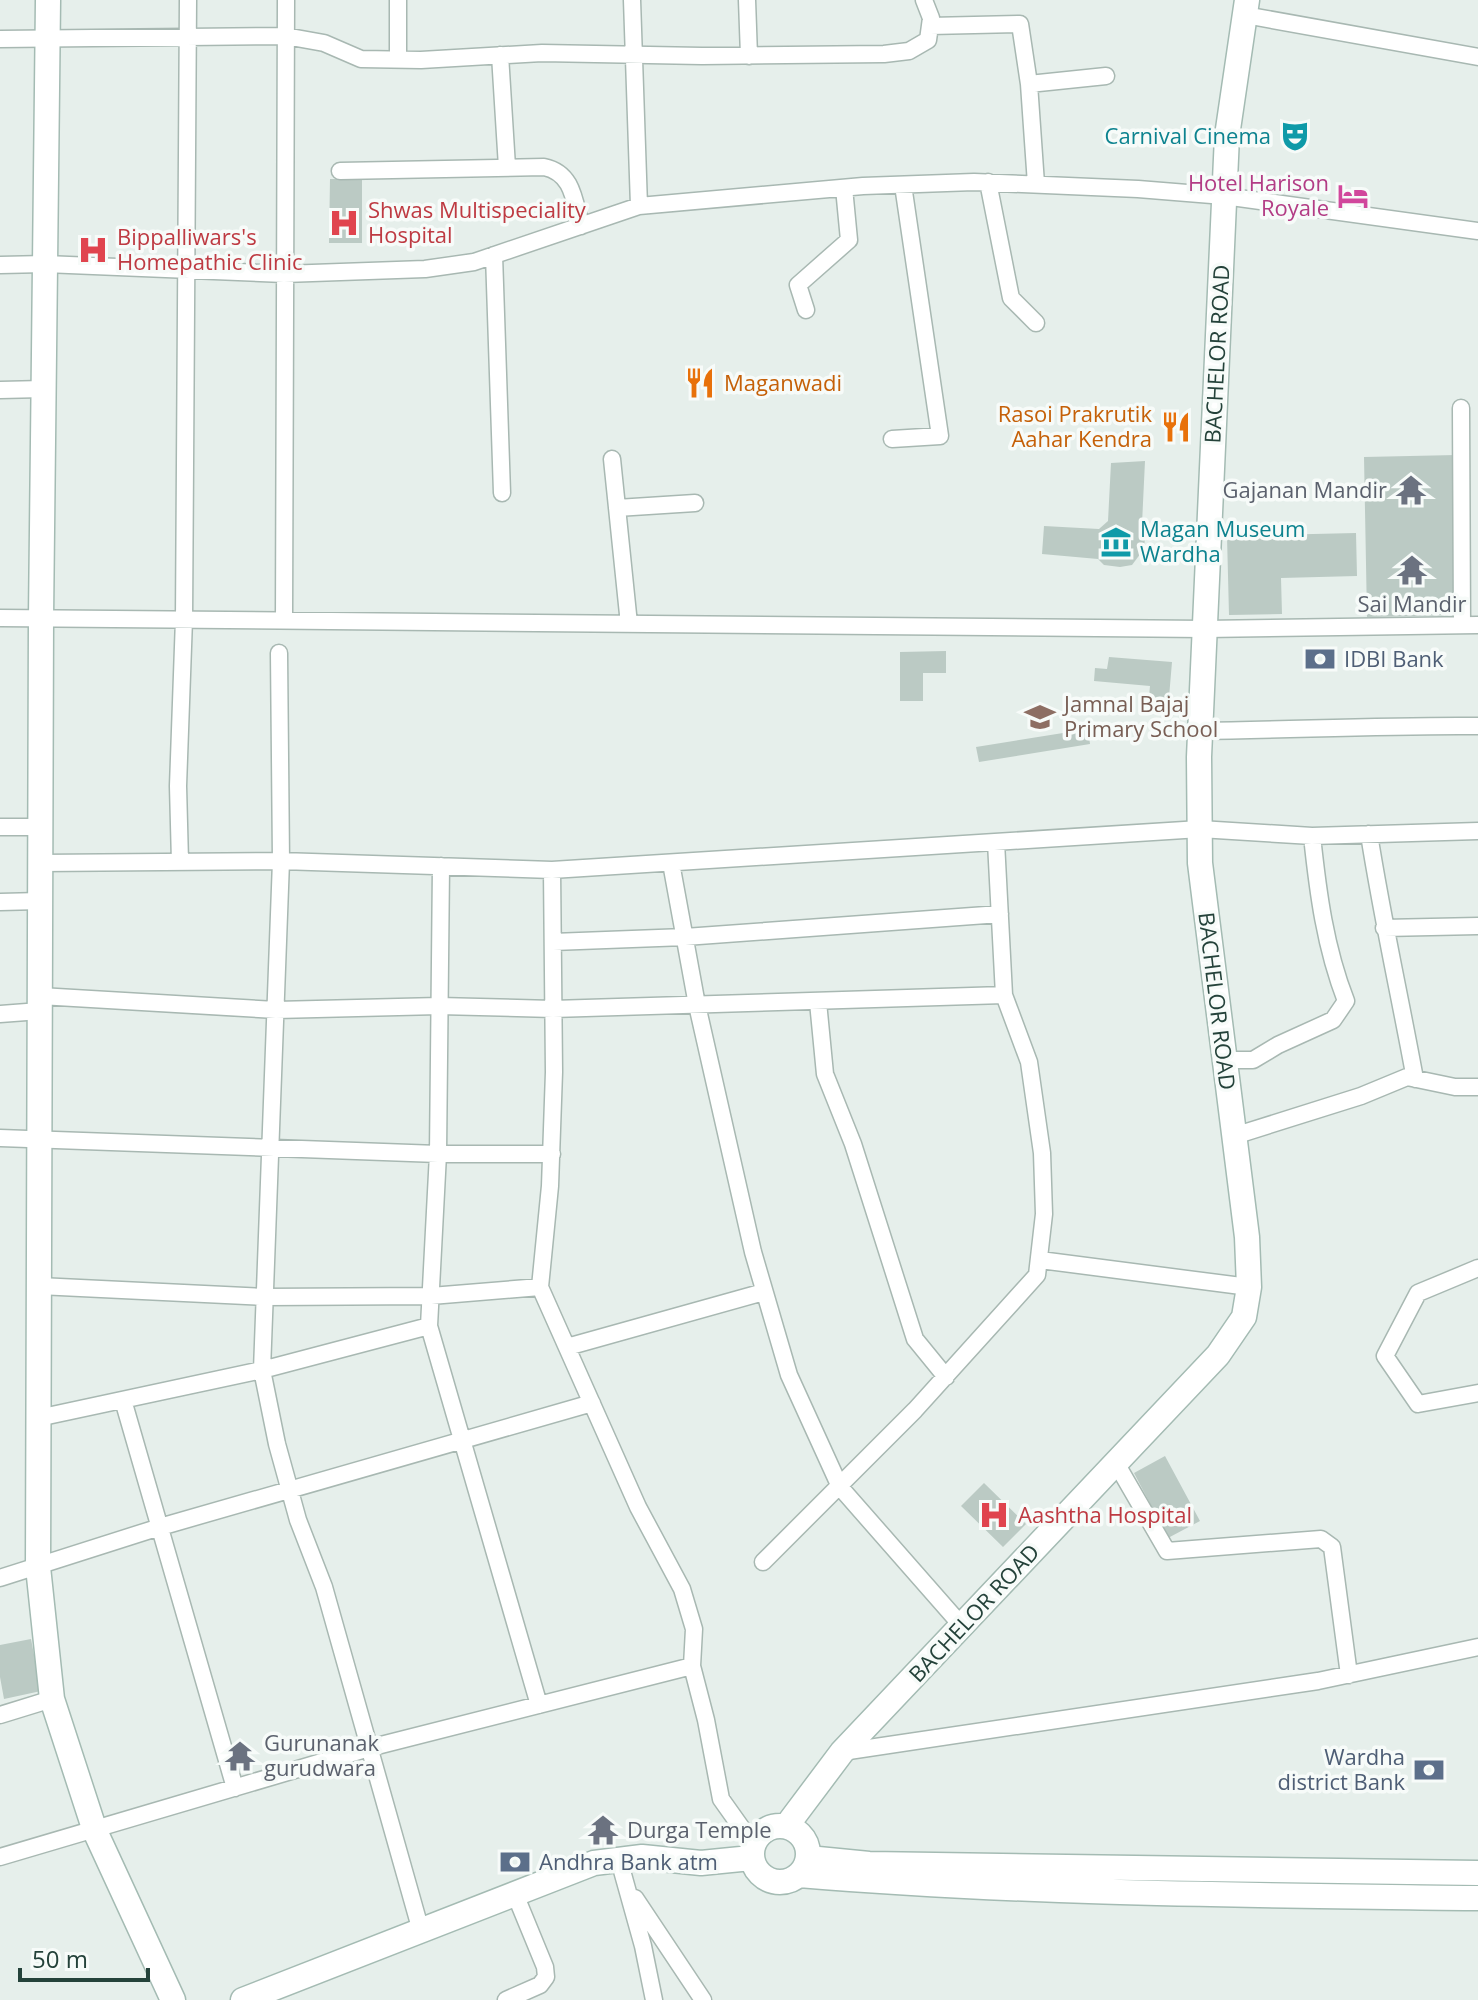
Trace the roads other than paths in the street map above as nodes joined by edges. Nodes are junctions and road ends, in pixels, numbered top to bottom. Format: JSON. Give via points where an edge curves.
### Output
{"nodes":[{"id":1,"x":48,"y":0,"type":"edge"},
{"id":2,"x":188,"y":0,"type":"edge"},
{"id":3,"x":286,"y":0,"type":"edge"},
{"id":4,"x":398,"y":0,"type":"edge"},
{"id":5,"x":632,"y":0,"type":"edge"},
{"id":6,"x":747,"y":0,"type":"edge"},
{"id":7,"x":924,"y":0,"type":"edge"},
{"id":8,"x":1246,"y":8,"type":"edge"},
{"id":9,"x":930,"y":26,"type":"junction"},
{"id":10,"x":285,"y":36,"type":"junction"},
{"id":11,"x":186,"y":38,"type":"junction"},
{"id":12,"x":0,"y":39,"type":"edge"},
{"id":13,"x":47,"y":40,"type":"junction"},
{"id":14,"x":500,"y":55,"type":"junction"},
{"id":15,"x":635,"y":55,"type":"junction"},
{"id":16,"x":749,"y":56,"type":"junction"},
{"id":17,"x":1478,"y":57,"type":"edge"},
{"id":18,"x":398,"y":59,"type":"junction"},
{"id":19,"x":1106,"y":76,"type":"dead end"},
{"id":20,"x":1029,"y":84,"type":"junction"},
{"id":21,"x":507,"y":167,"type":"junction"},
{"id":22,"x":340,"y":171,"type":"dead end"},
{"id":23,"x":988,"y":182,"type":"junction"},
{"id":24,"x":1036,"y":184,"type":"junction"},
{"id":25,"x":903,"y":185,"type":"junction"},
{"id":26,"x":844,"y":188,"type":"junction"},
{"id":27,"x":1224,"y":196,"type":"junction"},
{"id":28,"x":639,"y":206,"type":"junction"},
{"id":29,"x":581,"y":226,"type":"junction"},
{"id":30,"x":1478,"y":231,"type":"edge"},
{"id":31,"x":494,"y":255,"type":"junction"},
{"id":32,"x":45,"y":264,"type":"junction"},
{"id":33,"x":0,"y":265,"type":"edge"},
{"id":34,"x":186,"y":269,"type":"junction"},
{"id":35,"x":284,"y":274,"type":"junction"},
{"id":36,"x":806,"y":310,"type":"dead end"},
{"id":37,"x":1036,"y":323,"type":"dead end"},
{"id":38,"x":43,"y":389,"type":"junction"},
{"id":39,"x":0,"y":390,"type":"edge"},
{"id":40,"x":1461,"y":408,"type":"dead end"},
{"id":41,"x":892,"y":439,"type":"dead end"},
{"id":42,"x":612,"y":459,"type":"dead end"},
{"id":43,"x":502,"y":493,"type":"dead end"},
{"id":44,"x":695,"y":503,"type":"dead end"},
{"id":45,"x":617,"y":508,"type":"junction"},
{"id":46,"x":0,"y":618,"type":"edge"},
{"id":47,"x":41,"y":618,"type":"junction"},
{"id":48,"x":184,"y":619,"type":"junction"},
{"id":49,"x":284,"y":620,"type":"junction"},
{"id":50,"x":629,"y":624,"type":"junction"},
{"id":51,"x":1470,"y":625,"type":"edge"},
{"id":52,"x":1205,"y":629,"type":"junction"},
{"id":53,"x":279,"y":653,"type":"dead end"},
{"id":54,"x":1478,"y":726,"type":"edge"},
{"id":55,"x":1200,"y":731,"type":"junction"},
{"id":56,"x":0,"y":827,"type":"edge"},
{"id":57,"x":40,"y":827,"type":"junction"},
{"id":58,"x":1200,"y":829,"type":"junction"},
{"id":59,"x":1478,"y":831,"type":"edge"},
{"id":60,"x":1369,"y":834,"type":"junction"},
{"id":61,"x":1312,"y":836,"type":"junction"},
{"id":62,"x":996,"y":842,"type":"junction"},
{"id":63,"x":281,"y":861,"type":"junction"},
{"id":64,"x":180,"y":862,"type":"junction"},
{"id":65,"x":40,"y":863,"type":"junction"},
{"id":66,"x":671,"y":863,"type":"junction"},
{"id":67,"x":441,"y":866,"type":"junction"},
{"id":68,"x":552,"y":870,"type":"junction"},
{"id":69,"x":40,"y":901,"type":"junction"},
{"id":70,"x":0,"y":902,"type":"edge"},
{"id":71,"x":1000,"y":914,"type":"junction"},
{"id":72,"x":1478,"y":926,"type":"edge"},
{"id":73,"x":1384,"y":928,"type":"junction"},
{"id":74,"x":685,"y":937,"type":"junction"},
{"id":75,"x":553,"y":942,"type":"junction"},
{"id":76,"x":1004,"y":995,"type":"junction"},
{"id":77,"x":818,"y":1002,"type":"junction"},
{"id":78,"x":40,"y":1003,"type":"junction"},
{"id":79,"x":697,"y":1005,"type":"junction"},
{"id":80,"x":439,"y":1006,"type":"junction"},
{"id":81,"x":553,"y":1009,"type":"junction"},
{"id":82,"x":276,"y":1010,"type":"junction"},
{"id":83,"x":0,"y":1014,"type":"edge"},
{"id":84,"x":1225,"y":1060,"type":"junction"},
{"id":85,"x":1415,"y":1079,"type":"junction"},
{"id":86,"x":1478,"y":1087,"type":"edge"},
{"id":87,"x":1234,"y":1136,"type":"junction"},
{"id":88,"x":0,"y":1138,"type":"edge"},
{"id":89,"x":39,"y":1138,"type":"junction"},
{"id":90,"x":271,"y":1149,"type":"junction"},
{"id":91,"x":438,"y":1154,"type":"junction"},
{"id":92,"x":552,"y":1154,"type":"junction"},
{"id":93,"x":1040,"y":1260,"type":"junction"},
{"id":94,"x":1478,"y":1268,"type":"edge"},
{"id":95,"x":39,"y":1286,"type":"junction"},
{"id":96,"x":540,"y":1287,"type":"junction"},
{"id":97,"x":1249,"y":1287,"type":"junction"},
{"id":98,"x":764,"y":1292,"type":"junction"},
{"id":99,"x":431,"y":1296,"type":"junction"},
{"id":100,"x":266,"y":1297,"type":"junction"},
{"id":101,"x":429,"y":1326,"type":"junction"},
{"id":102,"x":567,"y":1347,"type":"junction"},
{"id":103,"x":262,"y":1370,"type":"junction"},
{"id":104,"x":946,"y":1377,"type":"junction"},
{"id":105,"x":1478,"y":1393,"type":"edge"},
{"id":106,"x":123,"y":1400,"type":"junction"},
{"id":107,"x":592,"y":1403,"type":"junction"},
{"id":108,"x":38,"y":1418,"type":"junction"},
{"id":109,"x":463,"y":1440,"type":"junction"},
{"id":110,"x":1116,"y":1463,"type":"junction"},
{"id":111,"x":840,"y":1487,"type":"junction"},
{"id":112,"x":290,"y":1489,"type":"junction"},
{"id":113,"x":160,"y":1527,"type":"junction"},
{"id":114,"x":763,"y":1562,"type":"dead end"},
{"id":115,"x":38,"y":1567,"type":"junction"},
{"id":116,"x":0,"y":1578,"type":"edge"},
{"id":117,"x":962,"y":1626,"type":"junction"},
{"id":118,"x":1478,"y":1647,"type":"edge"},
{"id":119,"x":692,"y":1666,"type":"junction"},
{"id":120,"x":1349,"y":1675,"type":"junction"},
{"id":121,"x":52,"y":1699,"type":"junction"},
{"id":122,"x":539,"y":1705,"type":"junction"},
{"id":123,"x":0,"y":1715,"type":"edge"},
{"id":124,"x":369,"y":1748,"type":"junction"},
{"id":125,"x":842,"y":1752,"type":"junction"},
{"id":126,"x":235,"y":1788,"type":"junction"},
{"id":127,"x":789,"y":1827,"type":"junction"},
{"id":128,"x":95,"y":1831,"type":"junction"},
{"id":129,"x":752,"y":1851,"type":"junction"},
{"id":130,"x":0,"y":1857,"type":"edge"},
{"id":131,"x":619,"y":1860,"type":"junction"},
{"id":132,"x":803,"y":1866,"type":"junction"},
{"id":133,"x":1467,"y":1873,"type":"edge"},
{"id":134,"x":1280,"y":1883,"type":"junction"},
{"id":135,"x":625,"y":1884,"type":"junction"},
{"id":136,"x":515,"y":1894,"type":"junction"},
{"id":137,"x":1453,"y":1897,"type":"junction"},
{"id":138,"x":1478,"y":1898,"type":"edge"},
{"id":139,"x":421,"y":1931,"type":"junction"},
{"id":140,"x":173,"y":2000,"type":"edge"},
{"id":141,"x":243,"y":2000,"type":"edge"},
{"id":142,"x":506,"y":2000,"type":"edge"},
{"id":143,"x":654,"y":2000,"type":"edge"},
{"id":144,"x":703,"y":2000,"type":"edge"}],
"edges":[{"from":1,"to":13,"type":"main road"},
{"from":2,"to":11,"type":"street"},
{"from":3,"to":10,"type":"street"},
{"from":4,"to":18,"type":"street"},
{"from":5,"to":15,"type":"street"},
{"from":6,"to":16,"type":"street"},
{"from":7,"to":9,"type":"street"},
{"from":8,"to":17,"type":"street"},
{"from":8,"to":27,"type":"main road","name":"BACHELOR ROAD"},
{"from":9,"to":16,"type":"street","via":[[928,40],[909,51]]},
{"from":9,"to":20,"type":"street","via":[[1020,24]]},
{"from":10,"to":11,"type":"street"},
{"from":10,"to":18,"type":"street","via":[[324,43],[361,59]]},
{"from":10,"to":35,"type":"street"},
{"from":11,"to":13,"type":"street"},
{"from":11,"to":34,"type":"street"},
{"from":12,"to":13,"type":"street"},
{"from":13,"to":32,"type":"main road"},
{"from":14,"to":15,"type":"street"},
{"from":14,"to":18,"type":"street"},
{"from":14,"to":21,"type":"street"},
{"from":15,"to":16,"type":"street"},
{"from":15,"to":28,"type":"street"},
{"from":19,"to":20,"type":"street"},
{"from":20,"to":24,"type":"street"},
{"from":21,"to":22,"type":"street"},
{"from":21,"to":29,"type":"street","via":[[557,169],[570,184]]},
{"from":23,"to":24,"type":"street"},
{"from":23,"to":25,"type":"street"},
{"from":23,"to":37,"type":"street","via":[[1011,298]]},
{"from":24,"to":27,"type":"street"},
{"from":25,"to":26,"type":"street"},
{"from":25,"to":41,"type":"street","via":[[940,436]]},
{"from":26,"to":28,"type":"street"},
{"from":26,"to":36,"type":"street","via":[[849,240],[798,285]]},
{"from":27,"to":30,"type":"street"},
{"from":27,"to":52,"type":"main road","name":"BACHELOR ROAD"},
{"from":28,"to":29,"type":"street"},
{"from":29,"to":31,"type":"street"},
{"from":31,"to":35,"type":"street","via":[[425,269]]},
{"from":31,"to":43,"type":"street"},
{"from":32,"to":33,"type":"street"},
{"from":32,"to":34,"type":"street"},
{"from":32,"to":38,"type":"main road"},
{"from":34,"to":35,"type":"street"},
{"from":34,"to":48,"type":"street"},
{"from":35,"to":49,"type":"street"},
{"from":38,"to":39,"type":"street"},
{"from":38,"to":47,"type":"main road"},
{"from":40,"to":51,"type":"street"},
{"from":42,"to":45,"type":"street"},
{"from":44,"to":45,"type":"street"},
{"from":45,"to":50,"type":"street"},
{"from":46,"to":47,"type":"street"},
{"from":47,"to":48,"type":"street"},
{"from":47,"to":57,"type":"main road"},
{"from":48,"to":49,"type":"street"},
{"from":48,"to":64,"type":"street"},
{"from":49,"to":50,"type":"street"},
{"from":50,"to":52,"type":"street"},
{"from":51,"to":52,"type":"street"},
{"from":52,"to":55,"type":"main road","name":"BACHELOR ROAD"},
{"from":53,"to":63,"type":"street"},
{"from":54,"to":55,"type":"street"},
{"from":55,"to":58,"type":"main road","name":"BACHELOR ROAD"},
{"from":56,"to":57,"type":"street"},
{"from":57,"to":65,"type":"main road"},
{"from":58,"to":61,"type":"street"},
{"from":58,"to":62,"type":"street"},
{"from":58,"to":84,"type":"main road","name":"BACHELOR ROAD"},
{"from":59,"to":60,"type":"street"},
{"from":60,"to":61,"type":"street"},
{"from":60,"to":73,"type":"street"},
{"from":61,"to":84,"type":"street","via":[[1325,932],[1346,1001],[1333,1020],[1253,1060]]},
{"from":62,"to":66,"type":"street"},
{"from":62,"to":71,"type":"street"},
{"from":63,"to":64,"type":"street"},
{"from":63,"to":67,"type":"street"},
{"from":63,"to":82,"type":"street"},
{"from":64,"to":65,"type":"street"},
{"from":65,"to":69,"type":"main road"},
{"from":66,"to":68,"type":"street"},
{"from":66,"to":74,"type":"street"},
{"from":67,"to":68,"type":"street"},
{"from":67,"to":80,"type":"street"},
{"from":68,"to":75,"type":"street"},
{"from":69,"to":70,"type":"street"},
{"from":69,"to":78,"type":"main road"},
{"from":71,"to":74,"type":"street"},
{"from":71,"to":76,"type":"street"},
{"from":72,"to":73,"type":"street"},
{"from":73,"to":85,"type":"street"},
{"from":74,"to":75,"type":"street"},
{"from":74,"to":79,"type":"street"},
{"from":75,"to":81,"type":"street"},
{"from":76,"to":77,"type":"street"},
{"from":76,"to":93,"type":"street","via":[[1029,1062],[1042,1153]]},
{"from":77,"to":79,"type":"street"},
{"from":77,"to":104,"type":"street","via":[[825,1074],[853,1144],[896,1286],[915,1339]]},
{"from":78,"to":82,"type":"street"},
{"from":78,"to":83,"type":"street"},
{"from":78,"to":89,"type":"main road"},
{"from":79,"to":81,"type":"street"},
{"from":79,"to":98,"type":"street"},
{"from":80,"to":81,"type":"street"},
{"from":80,"to":82,"type":"street"},
{"from":80,"to":91,"type":"street"},
{"from":81,"to":92,"type":"street"},
{"from":82,"to":90,"type":"street"},
{"from":84,"to":87,"type":"main road","name":"BACHELOR ROAD"},
{"from":85,"to":86,"type":"street"},
{"from":85,"to":87,"type":"street","via":[[1407,1077]]},
{"from":87,"to":97,"type":"main road","name":"BACHELOR ROAD"},
{"from":88,"to":89,"type":"street"},
{"from":89,"to":90,"type":"street"},
{"from":89,"to":95,"type":"main road"},
{"from":90,"to":91,"type":"street"},
{"from":90,"to":100,"type":"street"},
{"from":91,"to":92,"type":"street"},
{"from":91,"to":99,"type":"street"},
{"from":92,"to":96,"type":"street"},
{"from":93,"to":97,"type":"street"},
{"from":93,"to":104,"type":"street","via":[[1037,1275]]},
{"from":94,"to":105,"type":"street","via":[[1418,1293],[1385,1356],[1418,1404]]},
{"from":95,"to":100,"type":"street"},
{"from":95,"to":108,"type":"main road"},
{"from":96,"to":99,"type":"street"},
{"from":96,"to":102,"type":"street"},
{"from":97,"to":110,"type":"main road","name":"BACHELOR ROAD","via":[[1244,1317],[1218,1355]]},
{"from":98,"to":102,"type":"street"},
{"from":98,"to":111,"type":"street","via":[[789,1375]]},
{"from":99,"to":100,"type":"street"},
{"from":99,"to":101,"type":"street"},
{"from":100,"to":103,"type":"street"},
{"from":101,"to":103,"type":"street"},
{"from":101,"to":109,"type":"street"},
{"from":102,"to":107,"type":"street"},
{"from":103,"to":106,"type":"street"},
{"from":103,"to":112,"type":"street"},
{"from":104,"to":111,"type":"street"},
{"from":106,"to":108,"type":"street"},
{"from":106,"to":113,"type":"street"},
{"from":107,"to":109,"type":"street"},
{"from":107,"to":119,"type":"street","via":[[682,1589],[694,1629]]},
{"from":108,"to":115,"type":"main road"},
{"from":109,"to":112,"type":"street"},
{"from":109,"to":122,"type":"street"},
{"from":110,"to":117,"type":"main road","name":"BACHELOR ROAD"},
{"from":110,"to":120,"type":"street","via":[[1167,1551],[1327,1541]]},
{"from":111,"to":114,"type":"street"},
{"from":111,"to":117,"type":"street"},
{"from":112,"to":113,"type":"street"},
{"from":112,"to":124,"type":"street"},
{"from":113,"to":115,"type":"street"},
{"from":113,"to":126,"type":"street"},
{"from":115,"to":116,"type":"street"},
{"from":115,"to":121,"type":"main road"},
{"from":117,"to":125,"type":"main road","name":"BACHELOR ROAD"},
{"from":118,"to":120,"type":"street"},
{"from":119,"to":122,"type":"street"},
{"from":119,"to":129,"type":"street","via":[[721,1799]]},
{"from":120,"to":125,"type":"street"},
{"from":121,"to":123,"type":"street"},
{"from":121,"to":128,"type":"main road"},
{"from":122,"to":124,"type":"street"},
{"from":124,"to":126,"type":"street"},
{"from":124,"to":139,"type":"street"},
{"from":125,"to":127,"type":"main road","name":"BACHELOR ROAD"},
{"from":126,"to":128,"type":"street"},
{"from":127,"to":129,"type":"main road","via":[[772,1827],[757,1836]]},
{"from":127,"to":132,"type":"main road","via":[[804,1839]]},
{"from":128,"to":130,"type":"street"},
{"from":128,"to":140,"type":"main road"},
{"from":129,"to":131,"type":"main road","via":[[701,1863]]},
{"from":129,"to":132,"type":"main road","via":[[754,1867],[766,1879],[784,1882]]},
{"from":131,"to":135,"type":"street"},
{"from":131,"to":136,"type":"main road","via":[[594,1863]]},
{"from":132,"to":134,"type":"main road","via":[[869,1864]]},
{"from":133,"to":134,"type":"main road"},
{"from":133,"to":137,"type":"main road"},
{"from":134,"to":137,"type":"main road"},
{"from":135,"to":143,"type":"street"},
{"from":135,"to":144,"type":"street"},
{"from":136,"to":139,"type":"main road"},
{"from":136,"to":142,"type":"street","via":[[546,1977]]},
{"from":137,"to":138,"type":"main road"},
{"from":139,"to":141,"type":"main road"}]}
